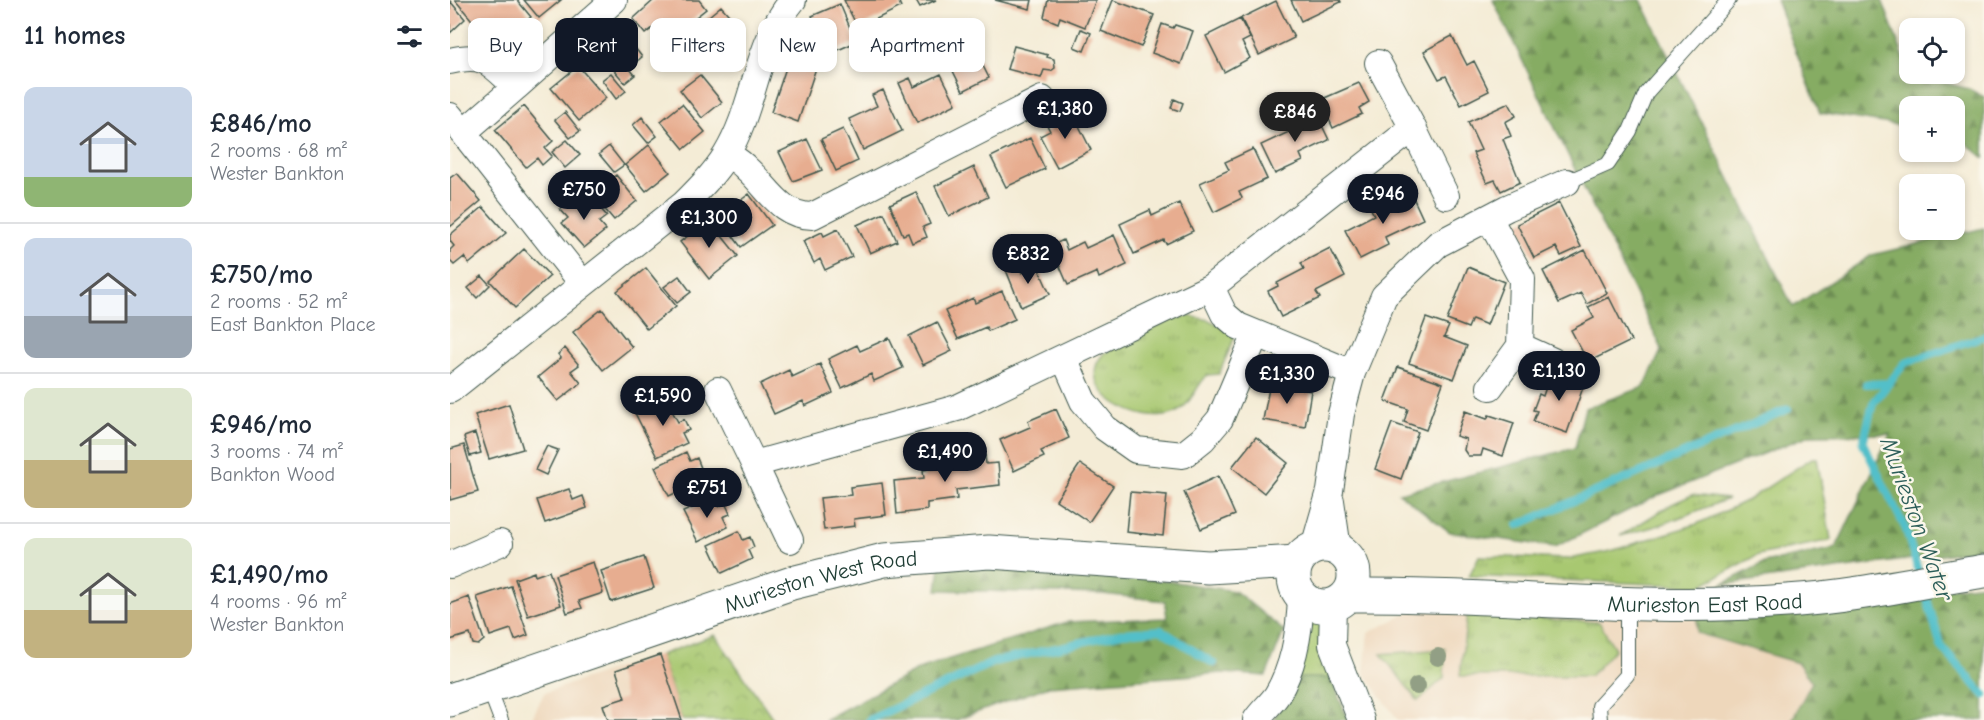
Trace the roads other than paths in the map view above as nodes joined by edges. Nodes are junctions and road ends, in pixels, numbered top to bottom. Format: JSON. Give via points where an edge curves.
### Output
{"nodes":[{"id":1,"x":614,"y":0,"type":"edge"},
{"id":2,"x":1729,"y":0,"type":"edge"},
{"id":3,"x":787,"y":2,"type":"edge"},
{"id":4,"x":450,"y":61,"type":"edge"},
{"id":5,"x":1378,"y":63,"type":"dead end"},
{"id":6,"x":516,"y":87,"type":"junction"},
{"id":7,"x":1042,"y":99,"type":"dead end"},
{"id":8,"x":457,"y":124,"type":"edge"},
{"id":9,"x":1413,"y":128,"type":"junction"},
{"id":10,"x":727,"y":154,"type":"junction"},
{"id":11,"x":1567,"y":182,"type":"joint"},
{"id":12,"x":1446,"y":196,"type":"dead end"},
{"id":13,"x":1489,"y":218,"type":"junction"},
{"id":14,"x":583,"y":284,"type":"junction"},
{"id":15,"x":1211,"y":287,"type":"junction"},
{"id":16,"x":1256,"y":334,"type":"junction"},
{"id":17,"x":1520,"y":346,"type":"junction"},
{"id":18,"x":1064,"y":358,"type":"junction"},
{"id":19,"x":1553,"y":361,"type":"dead end"},
{"id":20,"x":1352,"y":373,"type":"junction"},
{"id":21,"x":1490,"y":387,"type":"dead end"},
{"id":22,"x":450,"y":390,"type":"edge"},
{"id":23,"x":718,"y":390,"type":"dead end"},
{"id":24,"x":754,"y":464,"type":"junction"},
{"id":25,"x":790,"y":540,"type":"dead end"},
{"id":26,"x":500,"y":543,"type":"dead end"},
{"id":27,"x":450,"y":565,"type":"edge"},
{"id":28,"x":1984,"y":571,"type":"edge"},
{"id":29,"x":1322,"y":577,"type":"junction"},
{"id":30,"x":1627,"y":605,"type":"junction"},
{"id":31,"x":488,"y":686,"type":"junction"},
{"id":32,"x":450,"y":700,"type":"edge"},
{"id":33,"x":1600,"y":713,"type":"edge"},
{"id":34,"x":501,"y":720,"type":"edge"},
{"id":35,"x":1256,"y":720,"type":"edge"},
{"id":36,"x":1361,"y":720,"type":"edge"}],
"edges":[{"from":1,"to":6,"type":"street"},
{"from":2,"to":11,"type":"lane","via":[[1646,93],[1630,131],[1608,164]]},
{"from":3,"to":10,"type":"street","via":[[765,46]]},
{"from":4,"to":6,"type":"street","via":[[472,55],[492,64]]},
{"from":5,"to":9,"type":"street"},
{"from":6,"to":8,"type":"street"},
{"from":7,"to":10,"type":"street","via":[[995,111],[812,216],[787,211],[746,166]]},
{"from":8,"to":14,"type":"street"},
{"from":9,"to":12,"type":"street"},
{"from":9,"to":15,"type":"street"},
{"from":10,"to":14,"type":"street","via":[[684,204]]},
{"from":11,"to":13,"type":"street"},
{"from":13,"to":17,"type":"street","via":[[1522,279]]},
{"from":13,"to":20,"type":"street","via":[[1438,244],[1384,296]]},
{"from":14,"to":22,"type":"street"},
{"from":15,"to":16,"type":"street","via":[[1224,314]]},
{"from":15,"to":18,"type":"street"},
{"from":16,"to":18,"type":"street","via":[[1220,419],[1203,440],[1183,455],[1136,450],[1105,428],[1083,401]]},
{"from":16,"to":20,"type":"street"},
{"from":17,"to":19,"type":"street"},
{"from":17,"to":21,"type":"street"},
{"from":18,"to":24,"type":"street","via":[[957,408]]},
{"from":20,"to":29,"type":"street","via":[[1334,454]]},
{"from":23,"to":24,"type":"street"},
{"from":24,"to":25,"type":"street"},
{"from":26,"to":27,"type":"street"},
{"from":28,"to":30,"type":"street","name":"Murieston East Road","via":[[1787,602]]},
{"from":29,"to":30,"type":"street","name":"Murieston East Road","via":[[1425,594]]},
{"from":29,"to":31,"type":"street","name":"Murieston West Road","via":[[989,552],[884,560],[792,583]]},
{"from":29,"to":35,"type":"street","via":[[1300,618],[1291,668]]},
{"from":29,"to":36,"type":"street","via":[[1332,645]]},
{"from":30,"to":33,"type":"lane","via":[[1627,675]]},
{"from":31,"to":32,"type":"street","name":"Murieston West Road"},
{"from":31,"to":34,"type":"lane"}]}
